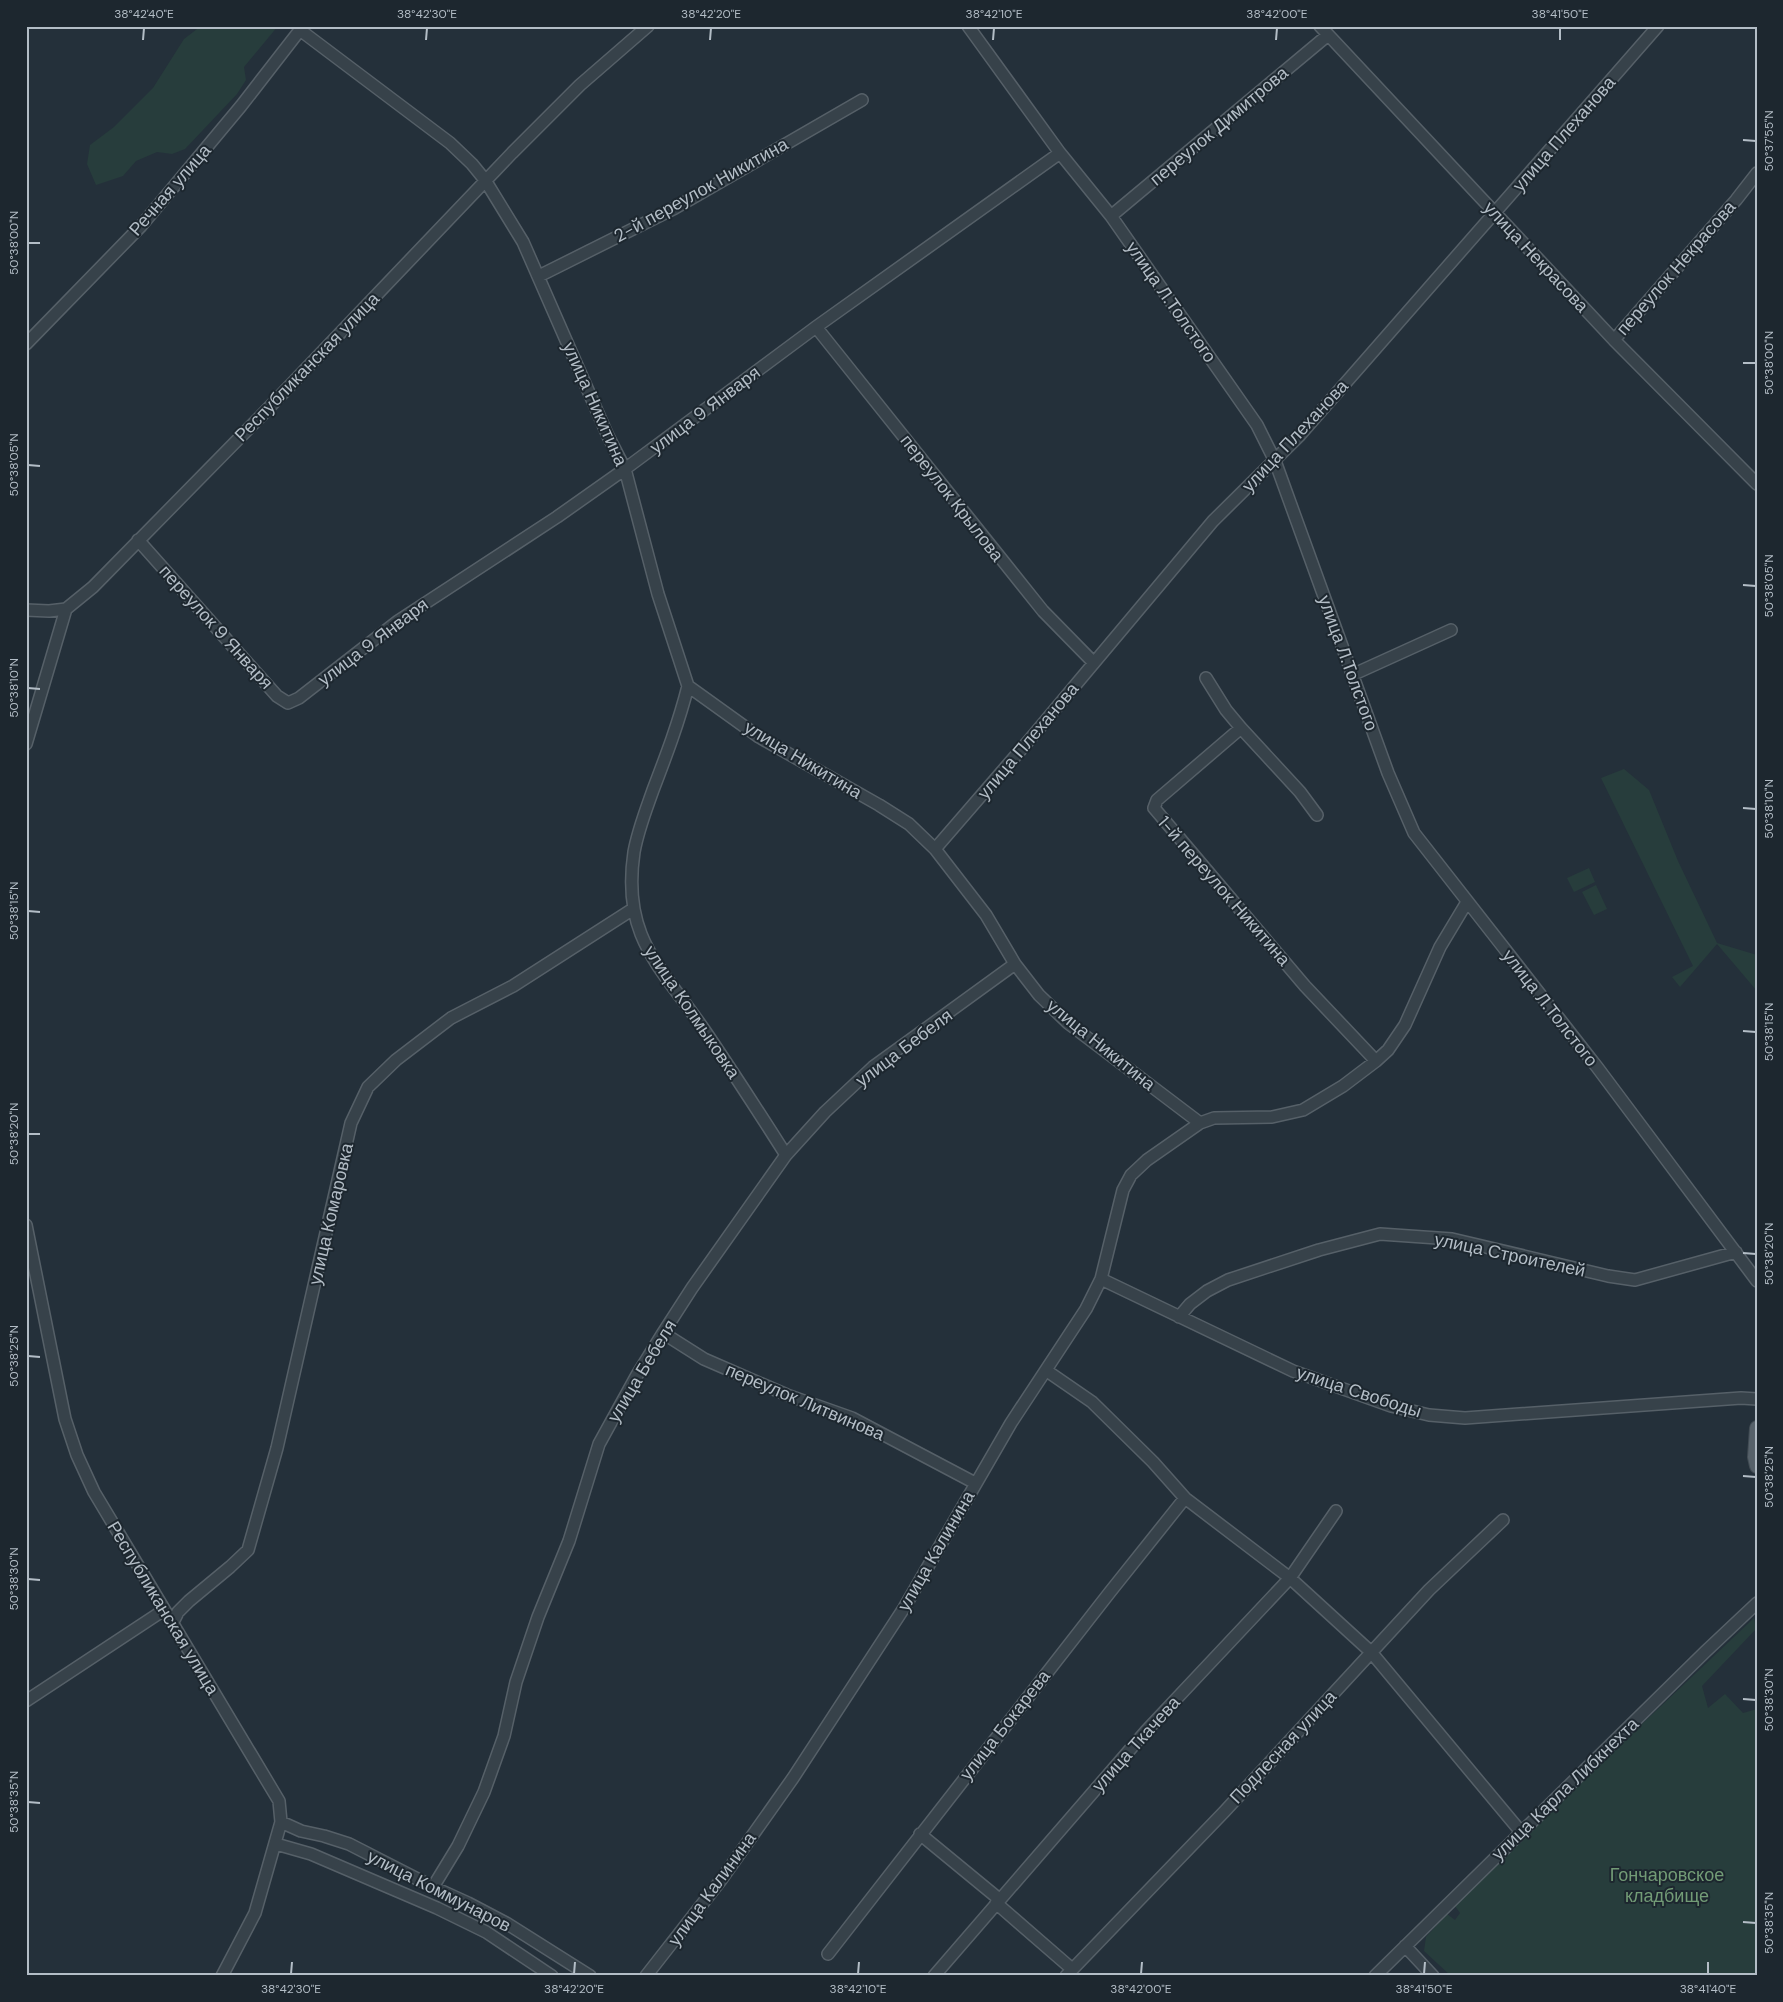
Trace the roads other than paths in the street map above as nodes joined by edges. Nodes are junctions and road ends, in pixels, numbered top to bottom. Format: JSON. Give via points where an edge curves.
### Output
{"nodes":[{"id":1,"x":648,"y":26,"type":"edge"},
{"id":2,"x":968,"y":26,"type":"edge"},
{"id":3,"x":1320,"y":26,"type":"edge"},
{"id":4,"x":1658,"y":26,"type":"edge"},
{"id":5,"x":300,"y":28,"type":"edge"},
{"id":6,"x":1328,"y":36,"type":"junction"},
{"id":7,"x":862,"y":100,"type":"dead end"},
{"id":8,"x":1060,"y":153,"type":"junction"},
{"id":9,"x":1757,"y":173,"type":"edge"},
{"id":10,"x":485,"y":180,"type":"junction"},
{"id":11,"x":1494,"y":213,"type":"junction"},
{"id":12,"x":1111,"y":216,"type":"junction"},
{"id":13,"x":539,"y":276,"type":"junction"},
{"id":14,"x":816,"y":327,"type":"junction"},
{"id":15,"x":1614,"y":340,"type":"junction"},
{"id":16,"x":26,"y":344,"type":"edge"},
{"id":17,"x":1275,"y":461,"type":"junction"},
{"id":18,"x":625,"y":469,"type":"junction"},
{"id":19,"x":1757,"y":484,"type":"edge"},
{"id":20,"x":138,"y":540,"type":"junction"},
{"id":21,"x":66,"y":609,"type":"junction"},
{"id":22,"x":26,"y":610,"type":"edge"},
{"id":23,"x":1451,"y":630,"type":"dead end"},
{"id":24,"x":1094,"y":663,"type":"junction"},
{"id":25,"x":1352,"y":675,"type":"junction"},
{"id":26,"x":1206,"y":678,"type":"dead end"},
{"id":27,"x":688,"y":686,"type":"junction"},
{"id":28,"x":299,"y":698,"type":"joint"},
{"id":29,"x":1241,"y":728,"type":"junction"},
{"id":30,"x":26,"y":744,"type":"edge"},
{"id":31,"x":1317,"y":815,"type":"dead end"},
{"id":32,"x":935,"y":849,"type":"junction"},
{"id":33,"x":1467,"y":902,"type":"junction"},
{"id":34,"x":633,"y":909,"type":"junction"},
{"id":35,"x":1015,"y":964,"type":"junction"},
{"id":36,"x":1376,"y":1061,"type":"junction"},
{"id":37,"x":1200,"y":1123,"type":"junction"},
{"id":38,"x":786,"y":1155,"type":"junction"},
{"id":39,"x":26,"y":1225,"type":"edge"},
{"id":40,"x":1736,"y":1252,"type":"junction"},
{"id":41,"x":1101,"y":1279,"type":"junction"},
{"id":42,"x":1757,"y":1281,"type":"edge"},
{"id":43,"x":1179,"y":1317,"type":"junction"},
{"id":44,"x":663,"y":1333,"type":"junction"},
{"id":45,"x":1047,"y":1371,"type":"junction"},
{"id":46,"x":1757,"y":1399,"type":"edge"},
{"id":47,"x":1757,"y":1428,"type":"edge"},
{"id":48,"x":1757,"y":1466,"type":"edge"},
{"id":49,"x":975,"y":1483,"type":"junction"},
{"id":50,"x":1185,"y":1498,"type":"junction"},
{"id":51,"x":1336,"y":1511,"type":"dead end"},
{"id":52,"x":1503,"y":1520,"type":"dead end"},
{"id":53,"x":1290,"y":1578,"type":"junction"},
{"id":54,"x":1757,"y":1603,"type":"edge"},
{"id":55,"x":164,"y":1610,"type":"junction"},
{"id":56,"x":172,"y":1624,"type":"junction"},
{"id":57,"x":1371,"y":1652,"type":"junction"},
{"id":58,"x":26,"y":1701,"type":"edge"},
{"id":59,"x":282,"y":1822,"type":"junction"},
{"id":60,"x":1521,"y":1832,"type":"junction"},
{"id":61,"x":920,"y":1834,"type":"junction"},
{"id":62,"x":276,"y":1844,"type":"junction"},
{"id":63,"x":432,"y":1887,"type":"junction"},
{"id":64,"x":998,"y":1901,"type":"junction"},
{"id":65,"x":1405,"y":1946,"type":"junction"},
{"id":66,"x":828,"y":1954,"type":"dead end"},
{"id":67,"x":1069,"y":1972,"type":"edge"},
{"id":68,"x":222,"y":1976,"type":"edge"},
{"id":69,"x":552,"y":1976,"type":"edge"},
{"id":70,"x":590,"y":1976,"type":"edge"},
{"id":71,"x":646,"y":1976,"type":"edge"},
{"id":72,"x":934,"y":1976,"type":"edge"},
{"id":73,"x":1375,"y":1976,"type":"edge"},
{"id":74,"x":1433,"y":1976,"type":"edge"}],
"edges":[{"from":1,"to":10,"type":"street","name":"Республиканская улица","via":[[580,85]]},
{"from":2,"to":8,"type":"street","name":"улица Л.Толстого"},
{"from":3,"to":6,"type":"street","name":"улица Некрасова"},
{"from":4,"to":11,"type":"street","name":"улица Плеханова"},
{"from":5,"to":10,"type":"street","name":"улица Никитина","via":[[450,143]]},
{"from":5,"to":16,"type":"street","name":"Речная улица","via":[[241,106],[141,226]]},
{"from":6,"to":11,"type":"street","name":"улица Некрасова"},
{"from":6,"to":12,"type":"street","name":"переулок Димитрова"},
{"from":7,"to":13,"type":"street","name":"2-й переулок Никитина","via":[[675,208]]},
{"from":8,"to":12,"type":"street","name":"улица Л.Толстого"},
{"from":8,"to":14,"type":"street","name":"улица 9 Января"},
{"from":9,"to":15,"type":"street","name":"переулок Некрасова"},
{"from":10,"to":13,"type":"street","name":"улица Никитина","via":[[523,242]]},
{"from":10,"to":20,"type":"street","name":"Республиканская улица"},
{"from":11,"to":15,"type":"street","name":"улица Некрасова"},
{"from":11,"to":17,"type":"street","name":"улица Плеханова"},
{"from":12,"to":17,"type":"street","name":"улица Л.Толстого","via":[[1257,425]]},
{"from":13,"to":18,"type":"street","name":"улица Никитина"},
{"from":14,"to":18,"type":"street","name":"улица 9 Января"},
{"from":14,"to":24,"type":"street","name":"переулок Крылова","via":[[1043,612]]},
{"from":15,"to":19,"type":"street","name":"улица Некрасова"},
{"from":17,"to":24,"type":"street","name":"улица Плеханова","via":[[1213,521]]},
{"from":17,"to":25,"type":"street","name":"улица Л.Толстого"},
{"from":18,"to":27,"type":"street","name":"улица Никитина","via":[[658,594]]},
{"from":18,"to":28,"type":"street","name":"улица 9 Января","via":[[398,621]]},
{"from":20,"to":21,"type":"street","name":"Республиканская улица","via":[[94,587]]},
{"from":20,"to":28,"type":"street","name":"переулок 9 Января","via":[[277,696],[288,703]]},
{"from":21,"to":22,"type":"street"},
{"from":21,"to":30,"type":"street"},
{"from":23,"to":25,"type":"street"},
{"from":24,"to":32,"type":"street","name":"улица Плеханова"},
{"from":25,"to":33,"type":"street","name":"улица Л.Толстого","via":[[1414,833]]},
{"from":26,"to":29,"type":"street"},
{"from":27,"to":32,"type":"street","name":"улица Никитина","via":[[759,737],[909,824]]},
{"from":27,"to":34,"type":"street","name":"улица Колмыковка","via":[[634,851]]},
{"from":29,"to":31,"type":"street"},
{"from":29,"to":36,"type":"street","name":"1-й переулок Никитина","via":[[1158,800],[1154,808],[1305,986]]},
{"from":32,"to":35,"type":"street","name":"улица Никитина","via":[[986,915]]},
{"from":33,"to":36,"type":"street","via":[[1440,946],[1405,1025]]},
{"from":33,"to":40,"type":"street","name":"улица Л.Толстого"},
{"from":34,"to":38,"type":"street","name":"улица Колмыковка","via":[[654,962],[706,1032]]},
{"from":34,"to":56,"type":"street","name":"улица Комаровка","via":[[513,986],[451,1018],[396,1060],[368,1087],[352,1123],[277,1448],[248,1550],[189,1601]]},
{"from":35,"to":37,"type":"street","name":"улица Никитина","via":[[1039,995],[1068,1023]]},
{"from":35,"to":38,"type":"street","name":"улица Бебеля","via":[[874,1067],[825,1112]]},
{"from":36,"to":37,"type":"street","via":[[1303,1110],[1272,1118],[1233,1116]]},
{"from":37,"to":41,"type":"street","name":"улица Калинина","via":[[1131,1175],[1122,1190]]},
{"from":38,"to":44,"type":"street","name":"улица Бебеля"},
{"from":39,"to":55,"type":"street","name":"Республиканская улица","via":[[65,1419],[77,1455],[94,1492]]},
{"from":40,"to":42,"type":"street","name":"улица Л.Толстого"},
{"from":40,"to":43,"type":"street","name":"улица Строителей","via":[[1635,1280],[1452,1239],[1380,1234],[1228,1280],[1207,1291]]},
{"from":41,"to":43,"type":"street","name":"улица Свободы"},
{"from":41,"to":45,"type":"street","name":"улица Калинина"},
{"from":43,"to":46,"type":"street","name":"улица Свободы","via":[[1293,1371],[1429,1416],[1466,1418]]},
{"from":44,"to":49,"type":"street","name":"переулок Литвинова","via":[[704,1359],[787,1395],[852,1418]]},
{"from":44,"to":63,"type":"street","name":"улица Бебеля","via":[[599,1444],[569,1541],[519,1672],[504,1736],[484,1792],[458,1846]]},
{"from":45,"to":49,"type":"street","name":"улица Калинина"},
{"from":45,"to":50,"type":"street","via":[[1092,1402],[1154,1462]]},
{"from":47,"to":48,"type":"main road","via":[[1754,1457]]},
{"from":49,"to":71,"type":"street","name":"улица Калинина","via":[[904,1608],[792,1778],[720,1880]]},
{"from":50,"to":53,"type":"street"},
{"from":50,"to":61,"type":"street","name":"улица Бокарева"},
{"from":51,"to":53,"type":"street","name":"улица Ткачева"},
{"from":52,"to":57,"type":"street","name":"Подлесная улица","via":[[1429,1590]]},
{"from":53,"to":57,"type":"street"},
{"from":53,"to":64,"type":"street","name":"улица Ткачева","via":[[1146,1731]]},
{"from":54,"to":60,"type":"street","name":"улица Карла Либкнехта"},
{"from":55,"to":56,"type":"street","name":"Республиканская улица"},
{"from":55,"to":58,"type":"street"},
{"from":56,"to":59,"type":"street","name":"Республиканская улица","via":[[279,1801]]},
{"from":57,"to":60,"type":"street"},
{"from":57,"to":67,"type":"street","name":"Подлесная улица","via":[[1224,1812]]},
{"from":59,"to":62,"type":"street","name":"Республиканская улица"},
{"from":59,"to":63,"type":"street","name":"улица Коммунаров","via":[[301,1831],[349,1844]]},
{"from":60,"to":65,"type":"street","name":"улица Карла Либкнехта"},
{"from":61,"to":64,"type":"street"},
{"from":61,"to":66,"type":"street","name":"улица Бокарева"},
{"from":62,"to":68,"type":"street","name":"Республиканская улица","via":[[256,1913]]},
{"from":62,"to":69,"type":"street","name":"улица Коммунаров","via":[[311,1854],[437,1908],[486,1932]]},
{"from":63,"to":70,"type":"street","name":"улица Коммунаров","via":[[506,1923]]},
{"from":64,"to":67,"type":"street"},
{"from":64,"to":72,"type":"street","name":"улица Ткачева"},
{"from":65,"to":73,"type":"street","name":"улица Карла Либкнехта"},
{"from":65,"to":74,"type":"street"}]}
